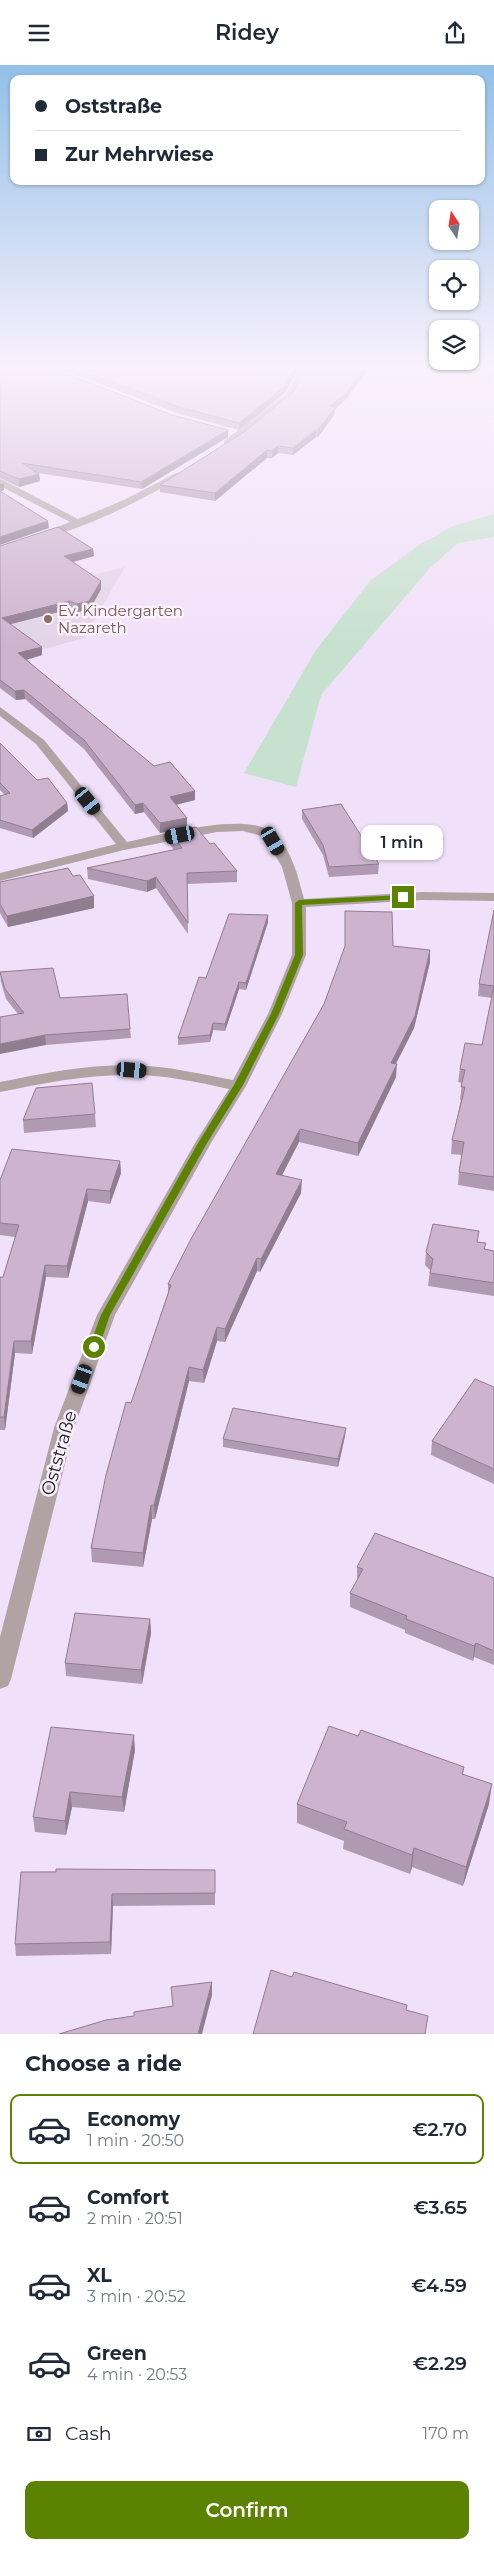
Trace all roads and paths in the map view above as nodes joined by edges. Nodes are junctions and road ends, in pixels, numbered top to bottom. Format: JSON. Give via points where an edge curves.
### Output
{"nodes":[{"id":1,"x":182,"y":472,"type":"edge"},
{"id":2,"x":0,"y":482,"type":"edge"},
{"id":3,"x":78,"y":523,"type":"junction"},
{"id":4,"x":33,"y":539,"type":"edge"},
{"id":5,"x":0,"y":710,"type":"edge"},
{"id":6,"x":124,"y":846,"type":"junction"},
{"id":7,"x":0,"y":877,"type":"edge"},
{"id":8,"x":494,"y":897,"type":"edge"},
{"id":9,"x":299,"y":903,"type":"junction"},
{"id":10,"x":238,"y":1085,"type":"junction"},
{"id":11,"x":0,"y":1087,"type":"edge"},
{"id":12,"x":0,"y":1679,"type":"edge"}],
"edges":[{"from":1,"to":3,"type":"street","via":[[157,488]]},
{"from":2,"to":3,"type":"street"},
{"from":3,"to":4,"type":"street"},
{"from":5,"to":6,"type":"street","via":[[40,742]]},
{"from":6,"to":7,"type":"street","name":"Oststraße"},
{"from":6,"to":9,"type":"street","name":"Oststraße","via":[[217,828],[244,827],[265,833],[288,867]]},
{"from":8,"to":9,"type":"street","via":[[422,896]]},
{"from":9,"to":10,"type":"street","name":"Oststraße","via":[[299,955],[275,1014]]},
{"from":10,"to":11,"type":"street","via":[[132,1070],[43,1078]]},
{"from":10,"to":12,"type":"street","name":"Oststraße","via":[[106,1315],[64,1428]]}]}
